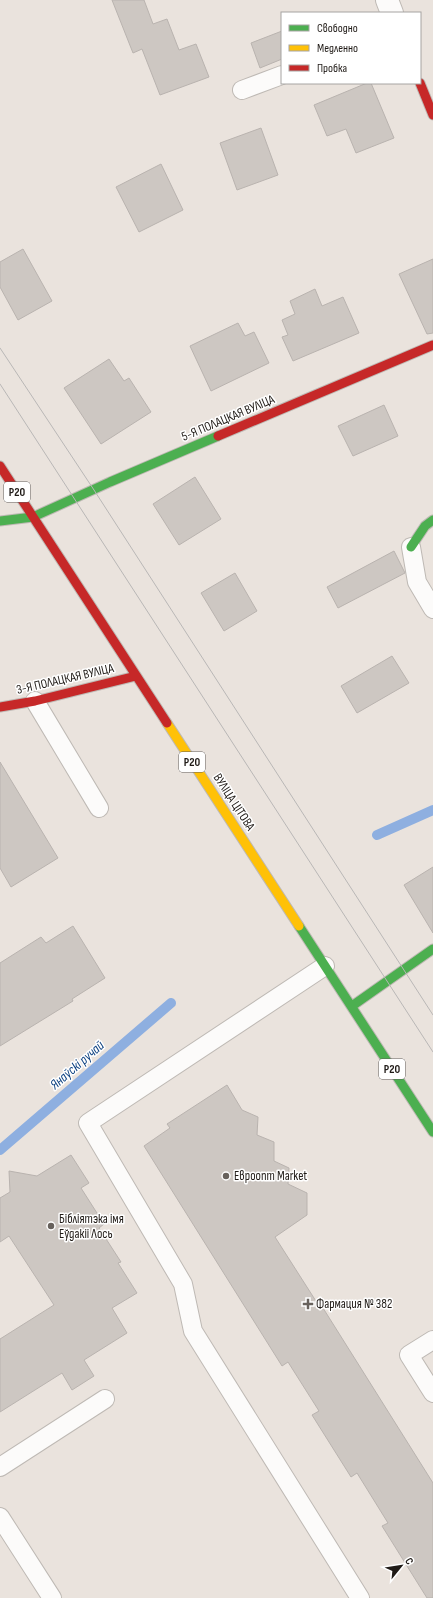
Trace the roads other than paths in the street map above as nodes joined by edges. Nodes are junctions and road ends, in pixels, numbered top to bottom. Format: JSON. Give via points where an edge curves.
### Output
{"nodes":[{"id":1,"x":387,"y":0,"type":"edge"},
{"id":2,"x":392,"y":12,"type":"edge"},
{"id":3,"x":281,"y":75,"type":"edge"},
{"id":4,"x":420,"y":84,"type":"edge"},
{"id":5,"x":242,"y":90,"type":"dead end"},
{"id":6,"x":433,"y":115,"type":"edge"},
{"id":7,"x":433,"y":345,"type":"edge"},
{"id":8,"x":0,"y":466,"type":"edge"},
{"id":9,"x":33,"y":517,"type":"junction"},
{"id":10,"x":433,"y":520,"type":"edge"},
{"id":11,"x":0,"y":521,"type":"edge"},
{"id":12,"x":411,"y":547,"type":"joint"},
{"id":13,"x":433,"y":609,"type":"edge"},
{"id":14,"x":136,"y":676,"type":"junction"},
{"id":15,"x":35,"y":701,"type":"junction"},
{"id":16,"x":0,"y":708,"type":"edge"},
{"id":17,"x":99,"y":808,"type":"dead end"},
{"id":18,"x":433,"y":949,"type":"edge"},
{"id":19,"x":325,"y":966,"type":"junction"},
{"id":20,"x":352,"y":1006,"type":"junction"},
{"id":21,"x":433,"y":1132,"type":"edge"},
{"id":22,"x":433,"y":1340,"type":"edge"},
{"id":23,"x":433,"y":1393,"type":"edge"},
{"id":24,"x":105,"y":1399,"type":"dead end"},
{"id":25,"x":0,"y":1467,"type":"edge"},
{"id":26,"x":0,"y":1517,"type":"edge"},
{"id":27,"x":52,"y":1598,"type":"edge"},
{"id":28,"x":360,"y":1598,"type":"edge"}],
"edges":[{"from":1,"to":2,"type":"street"},
{"from":3,"to":5,"type":"lane"},
{"from":4,"to":6,"type":"main road"},
{"from":7,"to":9,"type":"main road","name":"5-Я ПОЛАЦКАЯ ВУЛІЦА"},
{"from":8,"to":9,"type":"main road","name":"ВУЛІЦА ЦІТОВА","number":"Р20"},
{"from":9,"to":11,"type":"main road","name":"5-Я ПОЛАЦКАЯ ВУЛІЦА"},
{"from":9,"to":14,"type":"main road","name":"ВУЛІЦА ЦІТОВА","number":"Р20"},
{"from":10,"to":12,"type":"main road","via":[[425,526]]},
{"from":12,"to":13,"type":"lane","via":[[417,582]]},
{"from":14,"to":15,"type":"main road","name":"3-Я ПОЛАЦКАЯ ВУЛІЦА"},
{"from":14,"to":19,"type":"main road","name":"ВУЛІЦА ЦІТОВА","number":"Р20"},
{"from":15,"to":16,"type":"main road","name":"3-Я ПОЛАЦКАЯ ВУЛІЦА"},
{"from":15,"to":17,"type":"lane"},
{"from":18,"to":20,"type":"main road"},
{"from":19,"to":20,"type":"main road","name":"ВУЛІЦА ЦІТОВА","number":"Р20"},
{"from":19,"to":28,"type":"lane","via":[[88,1123],[183,1284],[192,1331]]},
{"from":20,"to":21,"type":"main road","name":"ВУЛІЦА ЦІТОВА","number":"Р20"},
{"from":22,"to":23,"type":"lane","via":[[409,1355]]},
{"from":24,"to":25,"type":"lane"},
{"from":26,"to":27,"type":"lane"}]}
